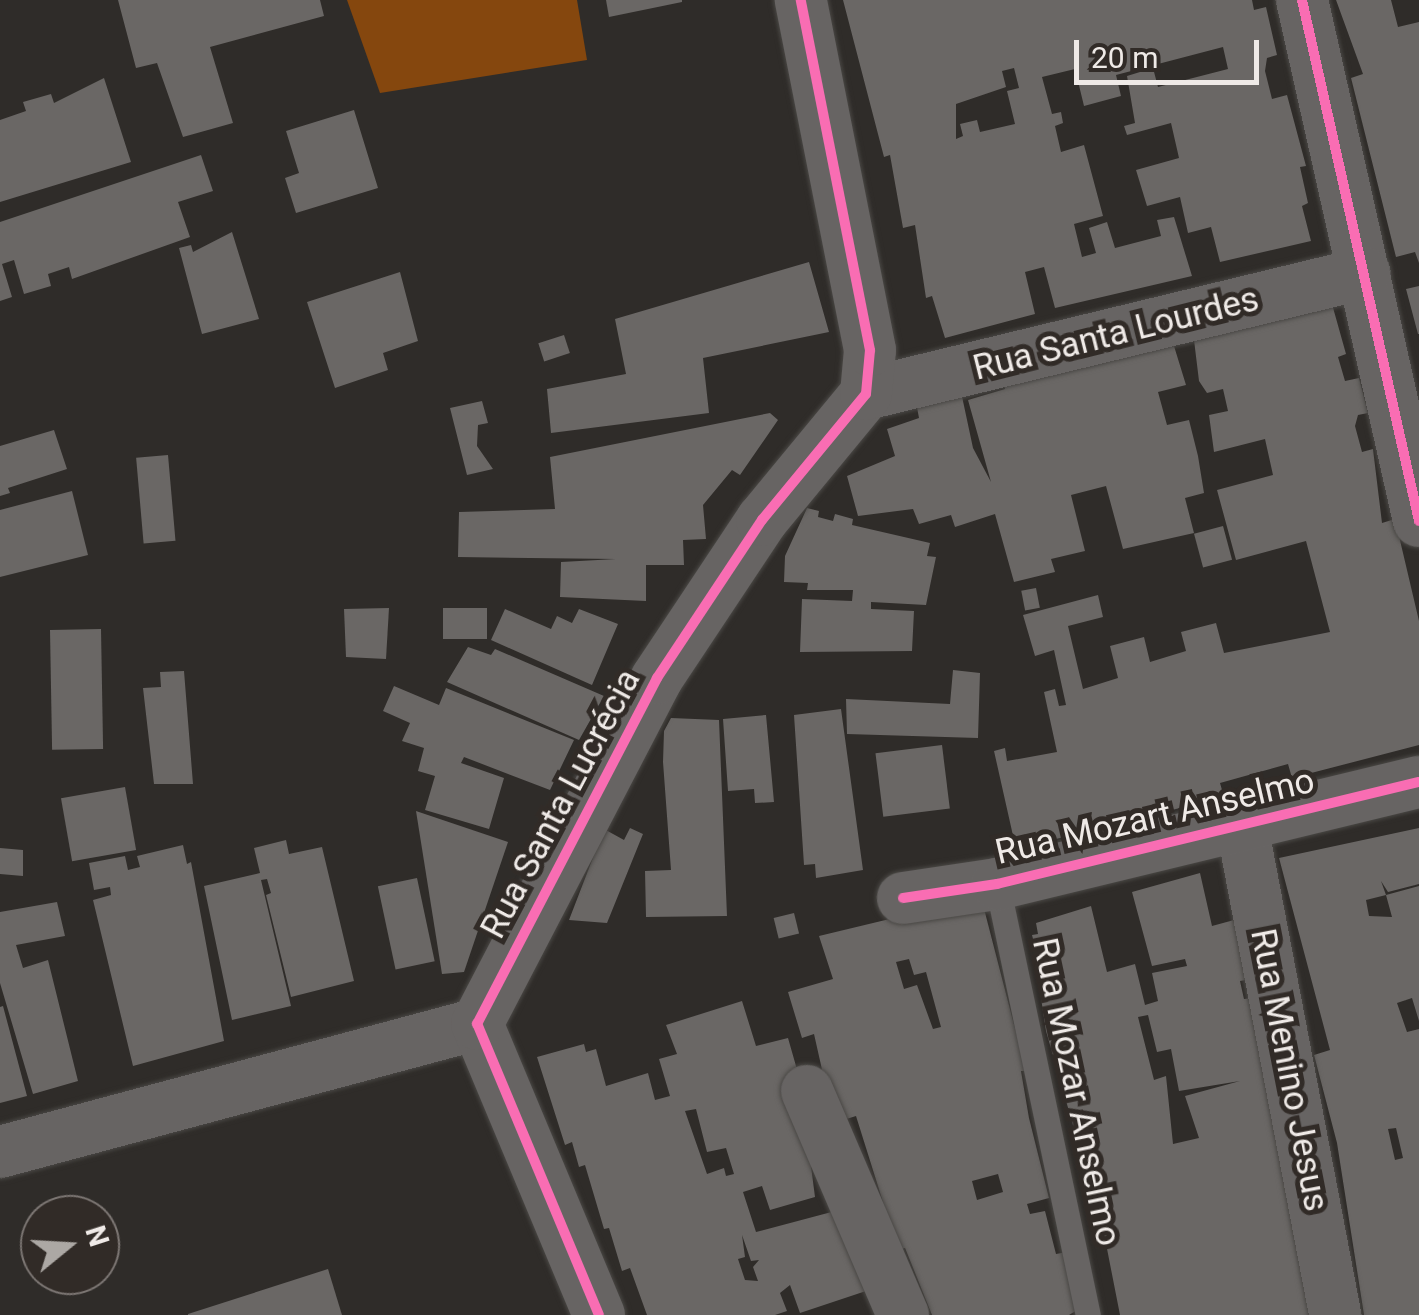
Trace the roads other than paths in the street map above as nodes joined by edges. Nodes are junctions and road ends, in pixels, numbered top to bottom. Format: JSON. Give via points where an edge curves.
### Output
{"nodes":[{"id":1,"x":801,"y":0,"type":"edge"},
{"id":2,"x":1302,"y":0,"type":"edge"},
{"id":3,"x":1365,"y":273,"type":"junction"},
{"id":4,"x":866,"y":394,"type":"junction"},
{"id":5,"x":1419,"y":521,"type":"edge"},
{"id":6,"x":1419,"y":782,"type":"edge"},
{"id":7,"x":1242,"y":826,"type":"junction"},
{"id":8,"x":998,"y":884,"type":"junction"},
{"id":9,"x":903,"y":898,"type":"dead end"},
{"id":10,"x":477,"y":1024,"type":"junction"},
{"id":11,"x":807,"y":1090,"type":"dead end"},
{"id":12,"x":0,"y":1152,"type":"edge"},
{"id":13,"x":599,"y":1315,"type":"edge"},
{"id":14,"x":903,"y":1315,"type":"edge"},
{"id":15,"x":1088,"y":1315,"type":"edge"},
{"id":16,"x":1335,"y":1315,"type":"edge"}],
"edges":[{"from":1,"to":4,"type":"street","via":[[870,350]]},
{"from":2,"to":3,"type":"street"},
{"from":3,"to":4,"type":"street","name":"Rua Santa Lourdes"},
{"from":3,"to":5,"type":"street"},
{"from":4,"to":10,"type":"street","name":"Rua Santa Lucrécia","via":[[762,520],[657,678]]},
{"from":6,"to":7,"type":"street","name":"Rua Mozart Anselmo"},
{"from":7,"to":8,"type":"street","name":"Rua Mozart Anselmo"},
{"from":7,"to":16,"type":"street","name":"Rua Menino Jesus"},
{"from":8,"to":9,"type":"street","name":"Rua Mozart Anselmo"},
{"from":8,"to":15,"type":"lane","name":"Rua Mozar Anselmo"},
{"from":10,"to":12,"type":"street"},
{"from":10,"to":13,"type":"street"},
{"from":11,"to":14,"type":"street"}]}
